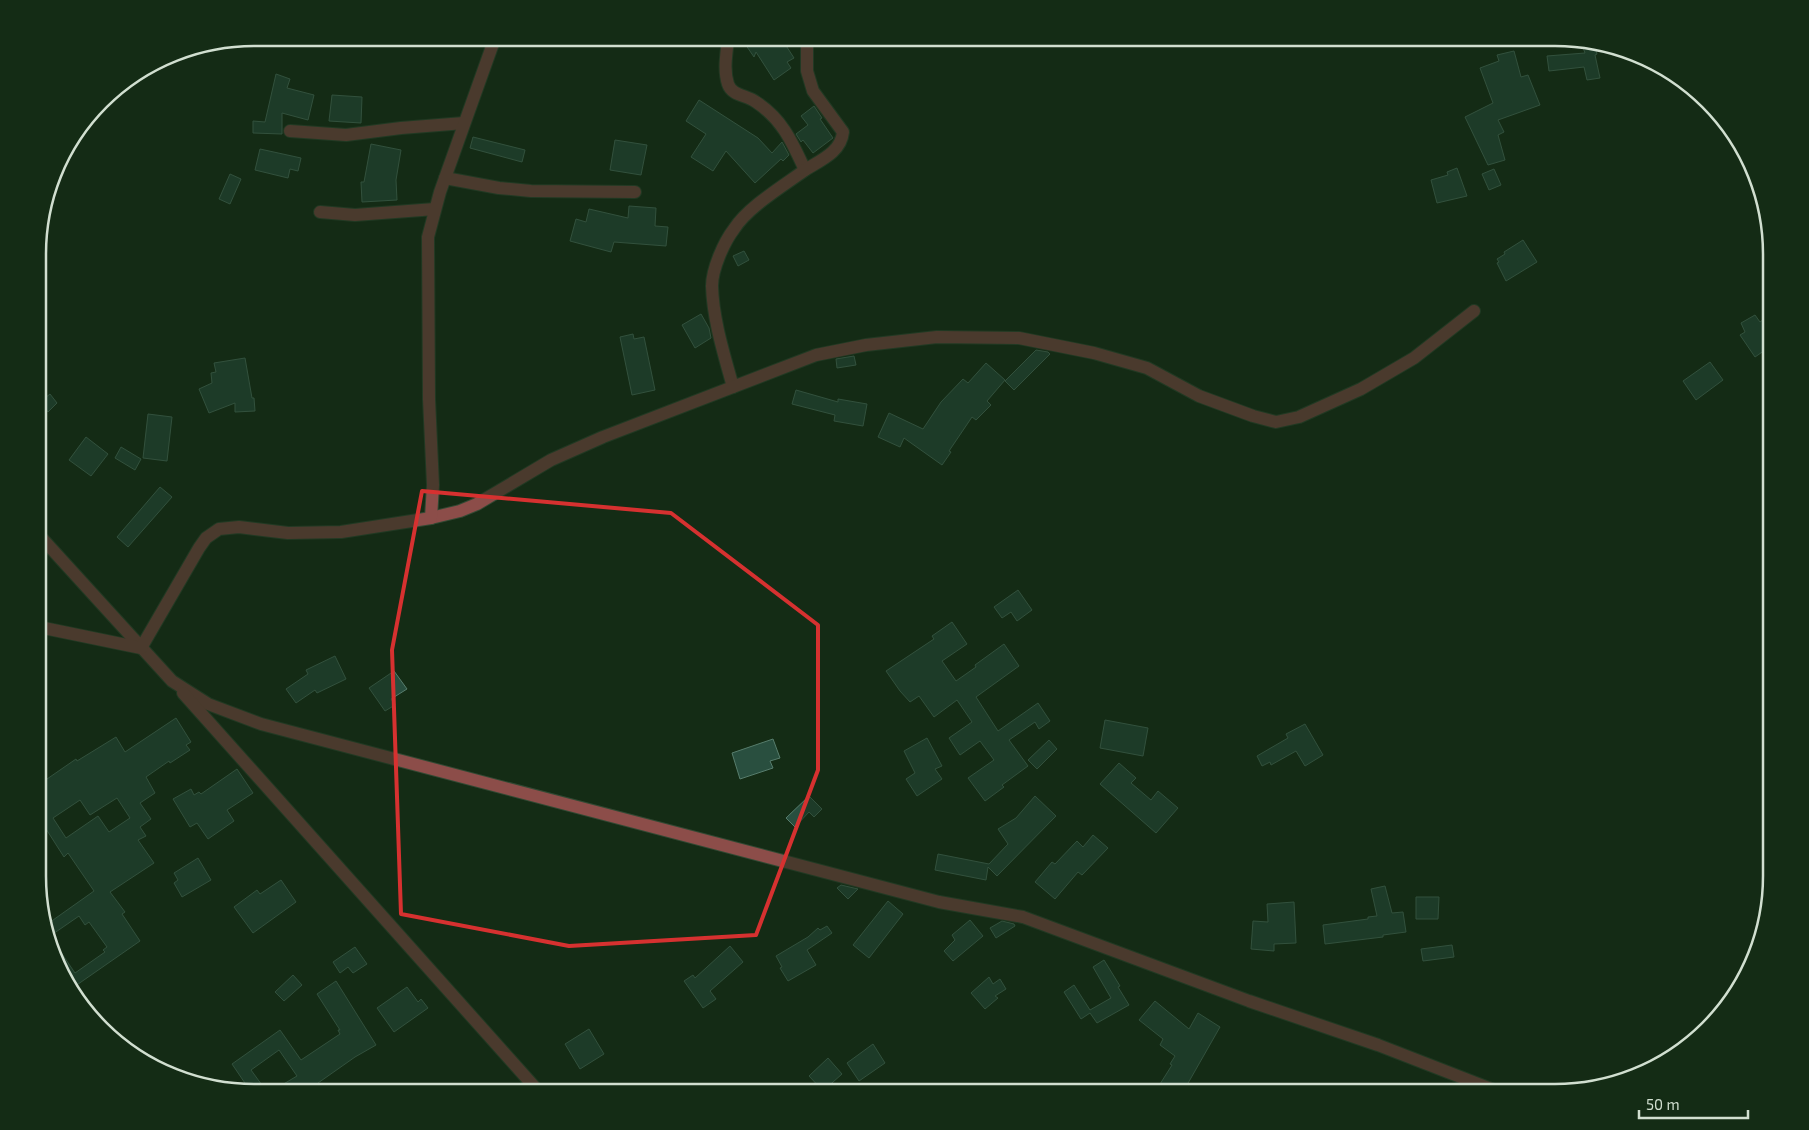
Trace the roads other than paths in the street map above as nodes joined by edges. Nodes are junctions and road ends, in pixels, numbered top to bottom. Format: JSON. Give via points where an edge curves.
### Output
{"nodes":[{"id":1,"x":492,"y":46,"type":"edge"},
{"id":2,"x":727,"y":46,"type":"edge"},
{"id":3,"x":807,"y":47,"type":"dead end"},
{"id":4,"x":464,"y":124,"type":"junction"},
{"id":5,"x":290,"y":131,"type":"dead end"},
{"id":6,"x":805,"y":170,"type":"junction"},
{"id":7,"x":444,"y":178,"type":"junction"},
{"id":8,"x":635,"y":192,"type":"dead end"},
{"id":9,"x":434,"y":209,"type":"junction"},
{"id":10,"x":320,"y":212,"type":"dead end"},
{"id":11,"x":1474,"y":312,"type":"dead end"},
{"id":12,"x":733,"y":387,"type":"junction"},
{"id":13,"x":431,"y":518,"type":"junction"},
{"id":14,"x":46,"y":543,"type":"edge"},
{"id":15,"x":46,"y":628,"type":"edge"},
{"id":16,"x":141,"y":648,"type":"junction"},
{"id":17,"x":172,"y":681,"type":"junction"},
{"id":18,"x":532,"y":1084,"type":"edge"},
{"id":19,"x":1478,"y":1084,"type":"edge"}],
"edges":[{"from":1,"to":4,"type":"street"},
{"from":2,"to":6,"type":"street","via":[[725,71],[728,86],[739,95],[755,100],[777,120],[790,138]]},
{"from":3,"to":6,"type":"street","via":[[807,71],[813,91],[843,132],[842,142],[831,154]]},
{"from":4,"to":5,"type":"street","via":[[346,135]]},
{"from":4,"to":7,"type":"street"},
{"from":6,"to":12,"type":"street","via":[[759,203],[734,228],[716,263],[712,284],[718,335]]},
{"from":7,"to":8,"type":"street","via":[[531,191]]},
{"from":7,"to":9,"type":"street"},
{"from":9,"to":10,"type":"street","via":[[355,215]]},
{"from":9,"to":13,"type":"street","via":[[427,265],[433,485]]},
{"from":11,"to":12,"type":"street","via":[[1414,358],[1361,389],[1299,417],[1276,422],[1199,396],[1147,368],[1094,353],[1019,338],[937,337],[866,346],[816,355]]},
{"from":12,"to":13,"type":"street","via":[[603,436],[551,460],[477,504]]},
{"from":13,"to":16,"type":"street","via":[[341,532],[219,529],[199,548]]},
{"from":14,"to":16,"type":"street"},
{"from":15,"to":16,"type":"street"},
{"from":16,"to":17,"type":"street"},
{"from":17,"to":18,"type":"street"},
{"from":17,"to":19,"type":"street","via":[[208,704],[261,724],[939,902],[1023,917]]}]}
